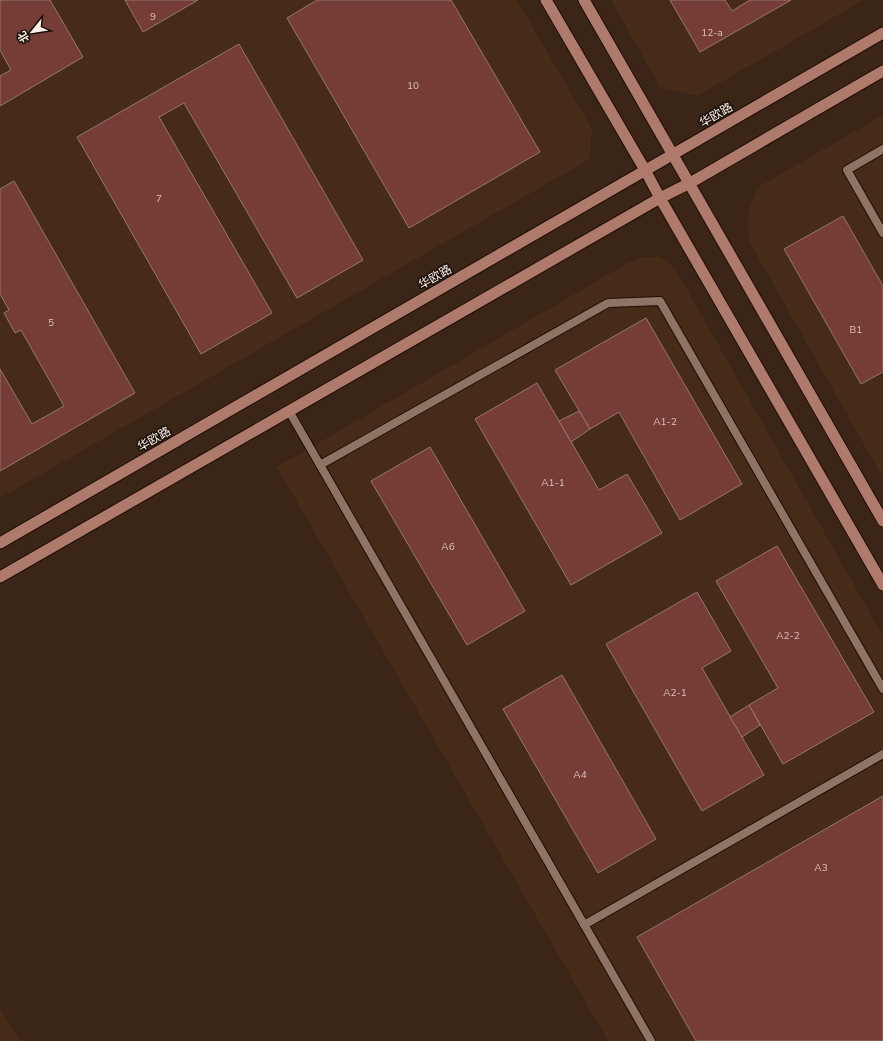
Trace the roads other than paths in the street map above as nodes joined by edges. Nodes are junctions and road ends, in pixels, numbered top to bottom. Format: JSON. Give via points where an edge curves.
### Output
{"nodes":[{"id":1,"x":546,"y":0,"type":"edge"},
{"id":2,"x":584,"y":0,"type":"edge"},
{"id":3,"x":883,"y":33,"type":"edge"},
{"id":4,"x":883,"y":71,"type":"edge"},
{"id":5,"x":883,"y":148,"type":"edge"},
{"id":6,"x":673,"y":154,"type":"junction"},
{"id":7,"x":645,"y":170,"type":"junction"},
{"id":8,"x":690,"y":183,"type":"junction"},
{"id":9,"x":660,"y":198,"type":"junction"},
{"id":10,"x":883,"y":233,"type":"edge"},
{"id":11,"x":289,"y":411,"type":"junction"},
{"id":12,"x":320,"y":465,"type":"junction"},
{"id":13,"x":883,"y":520,"type":"edge"},
{"id":14,"x":0,"y":543,"type":"edge"},
{"id":15,"x":0,"y":577,"type":"edge"},
{"id":16,"x":883,"y":585,"type":"edge"},
{"id":17,"x":883,"y":689,"type":"edge"},
{"id":18,"x":883,"y":754,"type":"edge"},
{"id":19,"x":584,"y":924,"type":"junction"},
{"id":20,"x":651,"y":1041,"type":"edge"}],
"edges":[{"from":1,"to":7,"type":"main road"},
{"from":2,"to":6,"type":"main road"},
{"from":3,"to":6,"type":"main road","name":"华欧路"},
{"from":4,"to":8,"type":"main road"},
{"from":5,"to":10,"type":"lane","via":[[847,170]]},
{"from":6,"to":7,"type":"main road","name":"华欧路"},
{"from":6,"to":8,"type":"main road"},
{"from":7,"to":9,"type":"main road"},
{"from":7,"to":14,"type":"main road","name":"华欧路"},
{"from":8,"to":9,"type":"main road"},
{"from":8,"to":13,"type":"main road"},
{"from":9,"to":11,"type":"main road"},
{"from":9,"to":16,"type":"main road"},
{"from":11,"to":12,"type":"lane"},
{"from":11,"to":15,"type":"main road"},
{"from":12,"to":17,"type":"lane","via":[[608,303],[660,301]]},
{"from":12,"to":19,"type":"lane"},
{"from":18,"to":19,"type":"lane"},
{"from":19,"to":20,"type":"lane"}]}
